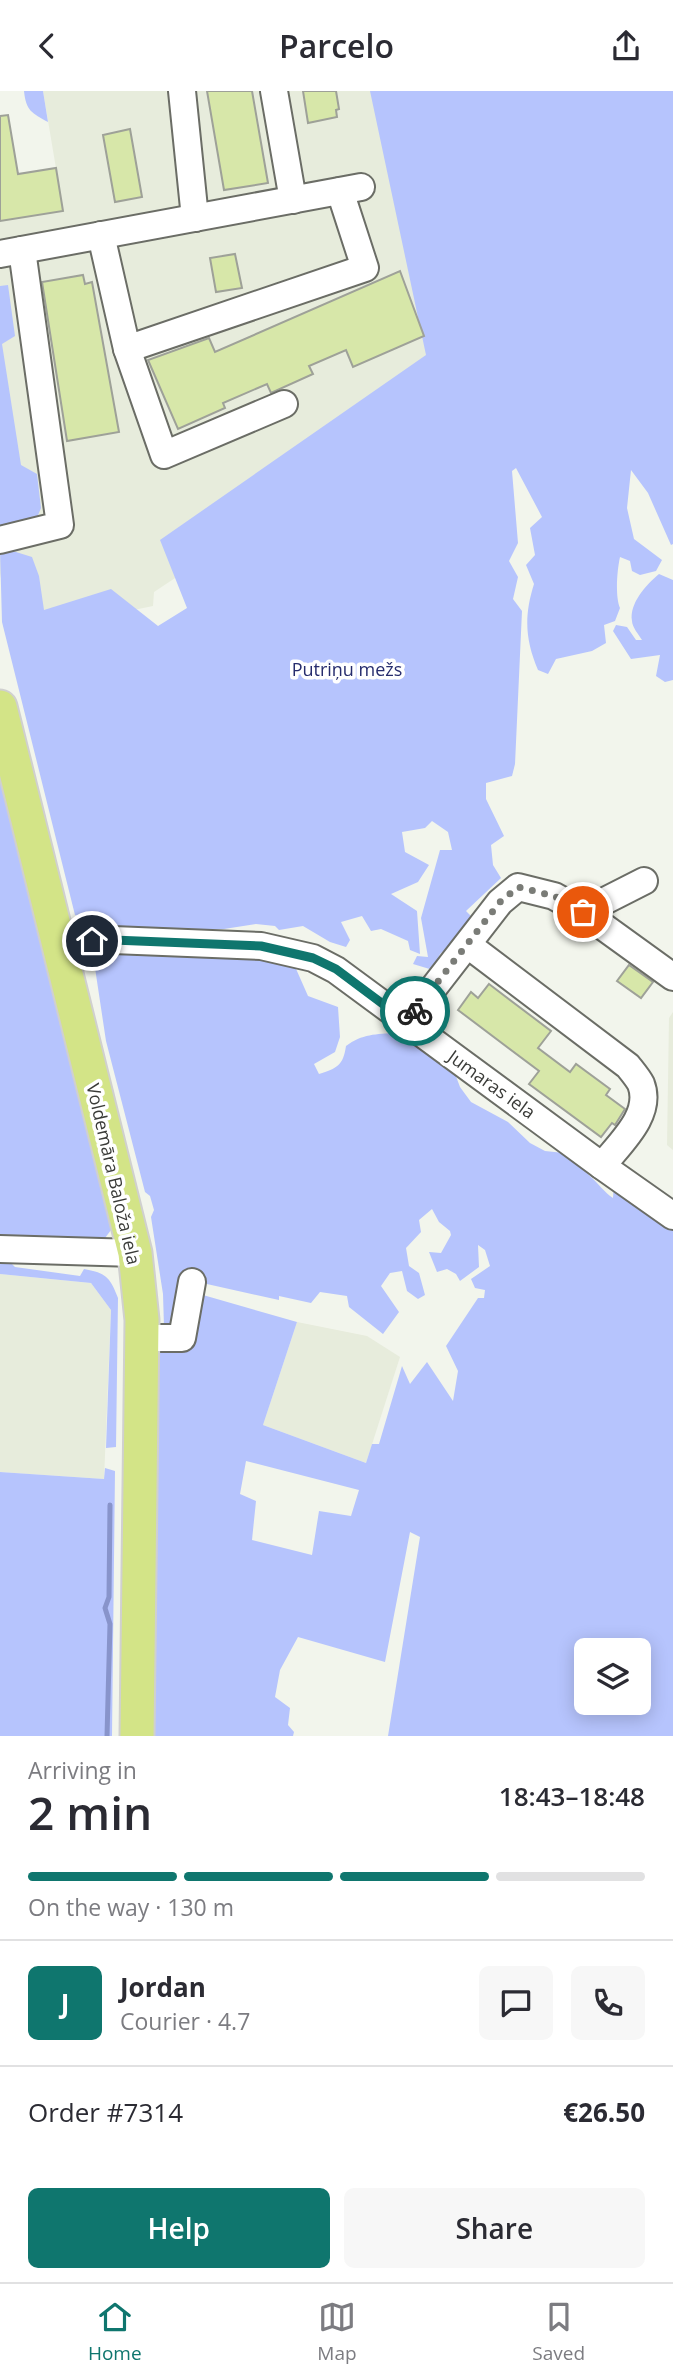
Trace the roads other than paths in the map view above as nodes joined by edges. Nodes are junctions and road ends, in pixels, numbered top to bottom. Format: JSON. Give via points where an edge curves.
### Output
{"nodes":[{"id":1,"x":182,"y":91,"type":"edge"},
{"id":2,"x":274,"y":91,"type":"edge"},
{"id":3,"x":293,"y":200,"type":"junction"},
{"id":4,"x":195,"y":218,"type":"junction"},
{"id":5,"x":101,"y":235,"type":"junction"},
{"id":6,"x":11,"y":252,"type":"edge"},
{"id":7,"x":127,"y":349,"type":"junction"},
{"id":8,"x":284,"y":404,"type":"dead end"},
{"id":9,"x":0,"y":540,"type":"edge"},
{"id":10,"x":0,"y":707,"type":"edge"},
{"id":11,"x":645,"y":881,"type":"dead end"},
{"id":12,"x":583,"y":912,"type":"junction"},
{"id":13,"x":468,"y":945,"type":"junction"},
{"id":14,"x":58,"y":947,"type":"junction"},
{"id":15,"x":673,"y":977,"type":"edge"},
{"id":16,"x":407,"y":1022,"type":"junction"},
{"id":17,"x":602,"y":1166,"type":"junction"},
{"id":18,"x":673,"y":1216,"type":"edge"},
{"id":19,"x":0,"y":1249,"type":"edge"},
{"id":20,"x":135,"y":1253,"type":"junction"},
{"id":21,"x":192,"y":1282,"type":"dead end"},
{"id":22,"x":141,"y":1338,"type":"junction"},
{"id":23,"x":136,"y":1736,"type":"edge"}],
"edges":[{"from":1,"to":4,"type":"street"},
{"from":2,"to":3,"type":"street"},
{"from":3,"to":4,"type":"street"},
{"from":3,"to":7,"type":"street","via":[[351,189],[365,268]]},
{"from":4,"to":5,"type":"street"},
{"from":5,"to":6,"type":"street"},
{"from":5,"to":7,"type":"street"},
{"from":6,"to":9,"type":"street","via":[[60,524]]},
{"from":7,"to":8,"type":"street","via":[[164,455]]},
{"from":10,"to":14,"type":"main road","name":"Voldemāra Baloža iela"},
{"from":11,"to":12,"type":"street"},
{"from":12,"to":13,"type":"street","via":[[554,896],[518,887],[500,902]]},
{"from":12,"to":15,"type":"street"},
{"from":13,"to":16,"type":"street"},
{"from":13,"to":17,"type":"street","via":[[628,1066],[641,1084],[642,1111]]},
{"from":14,"to":16,"type":"street","name":"Jumaras iela","via":[[113,940],[261,946],[295,953],[336,969]]},
{"from":14,"to":20,"type":"main road","name":"Voldemāra Baloža iela"},
{"from":16,"to":17,"type":"street","name":"Jumaras iela"},
{"from":17,"to":18,"type":"street","name":"Jumaras iela"},
{"from":19,"to":20,"type":"street"},
{"from":20,"to":22,"type":"main road","name":"Voldemāra Baloža iela"},
{"from":21,"to":22,"type":"street","via":[[183,1338]]},
{"from":22,"to":23,"type":"main road","name":"Voldemāra Baloža iela"}]}
